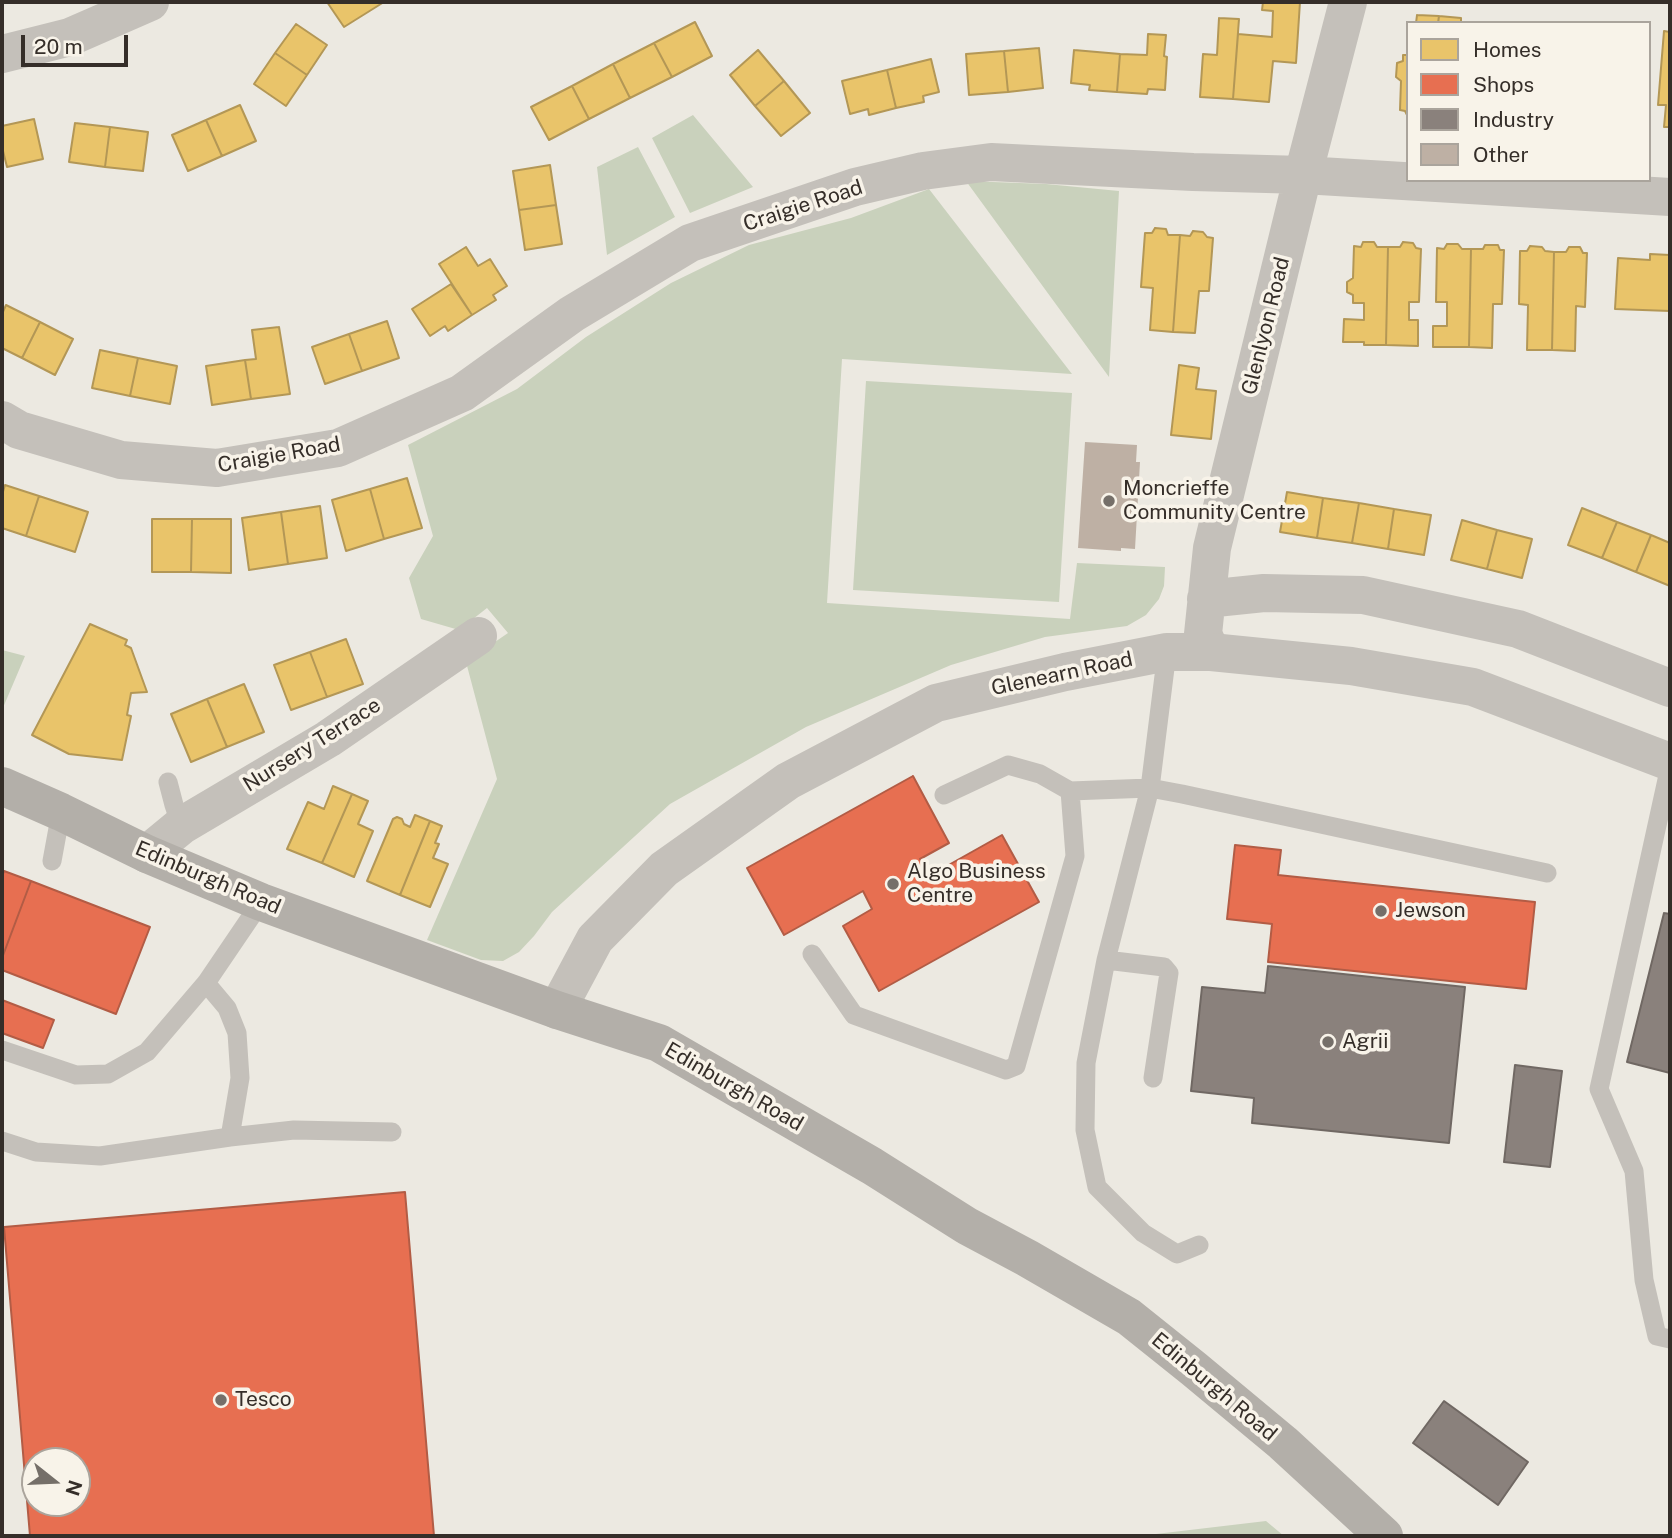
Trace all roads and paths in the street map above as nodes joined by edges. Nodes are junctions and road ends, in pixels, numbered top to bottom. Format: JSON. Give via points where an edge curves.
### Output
{"nodes":[{"id":1,"x":150,"y":2,"type":"edge"},
{"id":2,"x":1348,"y":2,"type":"edge"},
{"id":3,"x":2,"y":54,"type":"edge"},
{"id":4,"x":1303,"y":175,"type":"junction"},
{"id":5,"x":1406,"y":181,"type":"edge"},
{"id":6,"x":1420,"y":182,"type":"edge"},
{"id":7,"x":1670,"y":197,"type":"edge"},
{"id":8,"x":2,"y":420,"type":"edge"},
{"id":9,"x":1206,"y":599,"type":"junction"},
{"id":10,"x":478,"y":636,"type":"dead end"},
{"id":11,"x":1167,"y":652,"type":"junction"},
{"id":12,"x":1211,"y":652,"type":"junction"},
{"id":13,"x":1670,"y":688,"type":"edge"},
{"id":14,"x":1670,"y":764,"type":"edge"},
{"id":15,"x":168,"y":782,"type":"dead end"},
{"id":16,"x":2,"y":786,"type":"edge"},
{"id":17,"x":1150,"y":788,"type":"junction"},
{"id":18,"x":1070,"y":791,"type":"junction"},
{"id":19,"x":944,"y":795,"type":"dead end"},
{"id":20,"x":61,"y":812,"type":"junction"},
{"id":21,"x":181,"y":826,"type":"junction"},
{"id":22,"x":147,"y":854,"type":"junction"},
{"id":23,"x":52,"y":861,"type":"dead end"},
{"id":24,"x":1547,"y":873,"type":"dead end"},
{"id":25,"x":261,"y":902,"type":"junction"},
{"id":26,"x":812,"y":954,"type":"dead end"},
{"id":27,"x":1106,"y":960,"type":"junction"},
{"id":28,"x":206,"y":983,"type":"junction"},
{"id":29,"x":557,"y":1010,"type":"junction"},
{"id":30,"x":2,"y":1049,"type":"edge"},
{"id":31,"x":1153,"y":1078,"type":"dead end"},
{"id":32,"x":392,"y":1132,"type":"dead end"},
{"id":33,"x":230,"y":1137,"type":"junction"},
{"id":34,"x":2,"y":1141,"type":"edge"},
{"id":35,"x":1199,"y":1245,"type":"dead end"},
{"id":36,"x":1670,"y":1339,"type":"edge"},
{"id":37,"x":1384,"y":1536,"type":"edge"}],
"edges":[{"from":1,"to":3,"type":"street","via":[[70,37]]},
{"from":2,"to":4,"type":"street","name":"Glenlyon Road"},
{"from":4,"to":5,"type":"street","name":"Craigie Road"},
{"from":4,"to":8,"type":"street","name":"Craigie Road","via":[[991,162],[855,187],[690,243],[572,314],[463,393],[338,448],[217,468],[121,460],[19,430]]},
{"from":4,"to":9,"type":"street","name":"Glenlyon Road","via":[[1212,548]]},
{"from":6,"to":7,"type":"street","name":"Craigie Road"},
{"from":9,"to":12,"type":"street","name":"Glenlyon Road","via":[[1203,634]]},
{"from":9,"to":13,"type":"street","via":[[1264,593],[1363,595],[1518,629]]},
{"from":10,"to":21,"type":"street","name":"Nursery Terrace","via":[[328,739]]},
{"from":11,"to":12,"type":"street","name":"Glenearn Road"},
{"from":11,"to":17,"type":"lane"},
{"from":11,"to":29,"type":"street","name":"Glenearn Road","via":[[936,703],[788,780],[664,869],[596,939]]},
{"from":12,"to":14,"type":"street","name":"Glenearn Road","via":[[1352,666],[1473,687]]},
{"from":14,"to":36,"type":"lane","via":[[1599,1089],[1634,1171],[1644,1280],[1657,1336]]},
{"from":15,"to":21,"type":"lane"},
{"from":16,"to":20,"type":"main road","name":"Edinburgh Road"},
{"from":17,"to":18,"type":"lane"},
{"from":17,"to":24,"type":"lane"},
{"from":17,"to":27,"type":"lane"},
{"from":18,"to":19,"type":"lane","via":[[1040,774],[1008,765]]},
{"from":18,"to":26,"type":"lane","via":[[1075,856],[1016,1066],[1006,1070],[854,1015]]},
{"from":20,"to":22,"type":"main road","name":"Edinburgh Road"},
{"from":20,"to":23,"type":"lane"},
{"from":21,"to":22,"type":"street","name":"Nursery Terrace"},
{"from":22,"to":25,"type":"main road","name":"Edinburgh Road"},
{"from":25,"to":28,"type":"lane"},
{"from":25,"to":29,"type":"main road","name":"Edinburgh Road"},
{"from":27,"to":31,"type":"lane","via":[[1164,967],[1169,973]]},
{"from":27,"to":35,"type":"lane","via":[[1087,1063],[1085,1130],[1097,1187],[1143,1233],[1177,1254]]},
{"from":28,"to":30,"type":"lane","via":[[147,1052],[108,1074],[76,1075]]},
{"from":28,"to":33,"type":"lane","via":[[228,1008],[237,1033],[240,1078]]},
{"from":29,"to":37,"type":"main road","name":"Edinburgh Road","via":[[659,1043],[1129,1317],[1283,1443]]},
{"from":32,"to":33,"type":"lane","via":[[294,1130]]},
{"from":33,"to":34,"type":"lane","via":[[100,1156],[36,1152]]}]}
